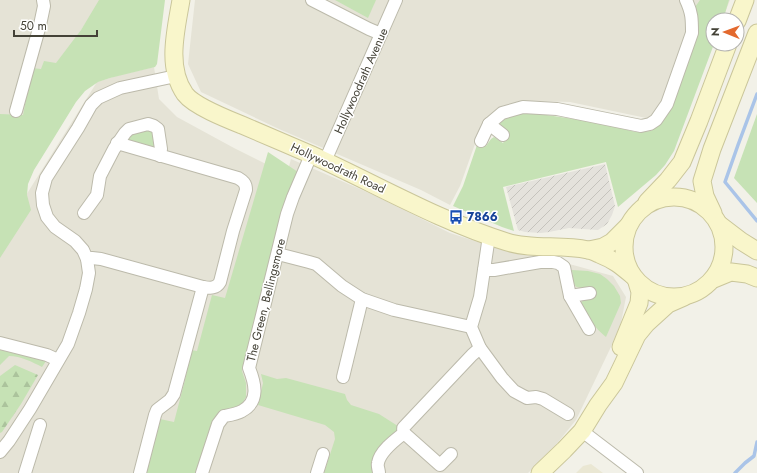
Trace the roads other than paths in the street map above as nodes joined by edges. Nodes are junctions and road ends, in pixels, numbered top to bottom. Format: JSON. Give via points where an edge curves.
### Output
{"nodes":[{"id":1,"x":43,"y":0,"type":"edge"},
{"id":2,"x":181,"y":0,"type":"edge"},
{"id":3,"x":312,"y":0,"type":"edge"},
{"id":4,"x":396,"y":0,"type":"edge"},
{"id":5,"x":686,"y":0,"type":"edge"},
{"id":6,"x":745,"y":0,"type":"edge"},
{"id":7,"x":740,"y":12,"type":"edge"},
{"id":8,"x":757,"y":33,"type":"edge"},
{"id":9,"x":381,"y":34,"type":"junction"},
{"id":10,"x":725,"y":52,"type":"edge"},
{"id":11,"x":176,"y":76,"type":"junction"},
{"id":12,"x":16,"y":111,"type":"dead end"},
{"id":13,"x":489,"y":124,"type":"junction"},
{"id":14,"x":503,"y":135,"type":"dead end"},
{"id":15,"x":481,"y":141,"type":"dead end"},
{"id":16,"x":117,"y":143,"type":"junction"},
{"id":17,"x":160,"y":156,"type":"junction"},
{"id":18,"x":318,"y":158,"type":"junction"},
{"id":19,"x":643,"y":207,"type":"junction"},
{"id":20,"x":84,"y":213,"type":"dead end"},
{"id":21,"x":717,"y":220,"type":"junction"},
{"id":22,"x":628,"y":226,"type":"junction"},
{"id":23,"x":489,"y":236,"type":"junction"},
{"id":24,"x":589,"y":250,"type":"junction"},
{"id":25,"x":757,"y":251,"type":"edge"},
{"id":26,"x":278,"y":254,"type":"junction"},
{"id":27,"x":87,"y":260,"type":"junction"},
{"id":28,"x":484,"y":270,"type":"junction"},
{"id":29,"x":635,"y":278,"type":"junction"},
{"id":30,"x":757,"y":278,"type":"edge"},
{"id":31,"x":714,"y":279,"type":"junction"},
{"id":32,"x":203,"y":287,"type":"junction"},
{"id":33,"x":590,"y":293,"type":"dead end"},
{"id":34,"x":570,"y":296,"type":"junction"},
{"id":35,"x":685,"y":296,"type":"junction"},
{"id":36,"x":362,"y":299,"type":"junction"},
{"id":37,"x":472,"y":327,"type":"junction"},
{"id":38,"x":589,"y":329,"type":"dead end"},
{"id":39,"x":0,"y":343,"type":"edge"},
{"id":40,"x":480,"y":348,"type":"junction"},
{"id":41,"x":58,"y":360,"type":"junction"},
{"id":42,"x":343,"y":377,"type":"dead end"},
{"id":43,"x":598,"y":405,"type":"junction"},
{"id":44,"x":568,"y":414,"type":"dead end"},
{"id":45,"x":40,"y":425,"type":"dead end"},
{"id":46,"x":582,"y":431,"type":"junction"},
{"id":47,"x":404,"y":433,"type":"junction"},
{"id":48,"x":1,"y":449,"type":"edge"},
{"id":49,"x":323,"y":454,"type":"dead end"},
{"id":50,"x":451,"y":454,"type":"dead end"},
{"id":51,"x":25,"y":473,"type":"edge"},
{"id":52,"x":140,"y":473,"type":"edge"},
{"id":53,"x":202,"y":473,"type":"edge"},
{"id":54,"x":317,"y":473,"type":"edge"},
{"id":55,"x":379,"y":473,"type":"edge"},
{"id":56,"x":540,"y":473,"type":"edge"},
{"id":57,"x":636,"y":473,"type":"edge"}],
"edges":[{"from":1,"to":12,"type":"street","via":[[40,25]]},
{"from":2,"to":11,"type":"main road","name":"Hollywoodrath Road","via":[[173,61]]},
{"from":3,"to":9,"type":"street"},
{"from":4,"to":9,"type":"street","name":"Hollywoodrath Avenue"},
{"from":5,"to":13,"type":"street","via":[[691,10],[692,33],[667,104],[650,124],[641,126],[557,109],[523,107],[502,113]]},
{"from":6,"to":7,"type":"main road"},
{"from":8,"to":21,"type":"main road","via":[[702,181],[705,196]]},
{"from":9,"to":18,"type":"street","name":"Hollywoodrath Avenue"},
{"from":10,"to":19,"type":"main road","via":[[682,162]]},
{"from":11,"to":18,"type":"main road","name":"Hollywoodrath Road","via":[[186,95],[195,103]]},
{"from":11,"to":27,"type":"street","via":[[120,88],[98,98],[91,105],[46,178],[42,193],[47,217],[76,241]]},
{"from":13,"to":14,"type":"street"},
{"from":13,"to":15,"type":"street"},
{"from":16,"to":17,"type":"street"},
{"from":16,"to":17,"type":"street","via":[[129,129],[148,124],[158,129]]},
{"from":16,"to":20,"type":"street","via":[[100,176],[96,195]]},
{"from":17,"to":32,"type":"street","via":[[238,178],[246,185],[220,282],[214,288]]},
{"from":18,"to":23,"type":"main road","name":"Hollywoodrath Road"},
{"from":18,"to":26,"type":"street","name":"The Green, Bellingsmore","via":[[287,214]]},
{"from":19,"to":21,"type":"main road","via":[[664,197],[688,198],[703,204]]},
{"from":19,"to":22,"type":"main road"},
{"from":21,"to":25,"type":"main road"},
{"from":21,"to":31,"type":"main road","via":[[725,238],[725,253]]},
{"from":22,"to":24,"type":"main road","name":"Hollywoodrath Road","via":[[612,242]]},
{"from":22,"to":29,"type":"main road","via":[[624,250],[628,267]]},
{"from":23,"to":24,"type":"main road","name":"Hollywoodrath Road","via":[[520,245]]},
{"from":23,"to":28,"type":"street"},
{"from":24,"to":29,"type":"main road","name":"Hollywoodrath Road","via":[[619,263]]},
{"from":26,"to":36,"type":"street","via":[[316,264]]},
{"from":26,"to":53,"type":"street","name":"The Green, Bellingsmore","via":[[249,368],[254,385],[253,398],[242,411],[224,416],[218,424]]},
{"from":27,"to":32,"type":"street","via":[[101,259]]},
{"from":27,"to":41,"type":"street","via":[[89,273],[79,314],[68,344]]},
{"from":28,"to":34,"type":"street","via":[[540,262],[558,263],[564,267]]},
{"from":28,"to":37,"type":"street"},
{"from":29,"to":35,"type":"main road","via":[[651,292],[668,297]]},
{"from":29,"to":43,"type":"main road","via":[[640,292],[639,303]]},
{"from":30,"to":31,"type":"main road","via":[[731,272]]},
{"from":31,"to":35,"type":"main road","via":[[701,290]]},
{"from":32,"to":52,"type":"street","via":[[174,394],[157,410]]},
{"from":33,"to":34,"type":"street"},
{"from":34,"to":38,"type":"street"},
{"from":35,"to":43,"type":"main road","via":[[668,304],[646,324],[614,383]]},
{"from":36,"to":37,"type":"street","via":[[394,310]]},
{"from":36,"to":42,"type":"street"},
{"from":37,"to":40,"type":"street"},
{"from":39,"to":41,"type":"street"},
{"from":40,"to":44,"type":"street","via":[[514,391],[527,398],[543,399]]},
{"from":40,"to":47,"type":"street","via":[[403,428]]},
{"from":41,"to":48,"type":"street","via":[[30,409]]},
{"from":43,"to":46,"type":"main road"},
{"from":45,"to":51,"type":"street"},
{"from":46,"to":56,"type":"main road"},
{"from":46,"to":57,"type":"street"},
{"from":47,"to":50,"type":"street","via":[[440,465]]},
{"from":47,"to":55,"type":"street","via":[[387,447],[382,455],[378,463]]},
{"from":49,"to":54,"type":"street"}]}
